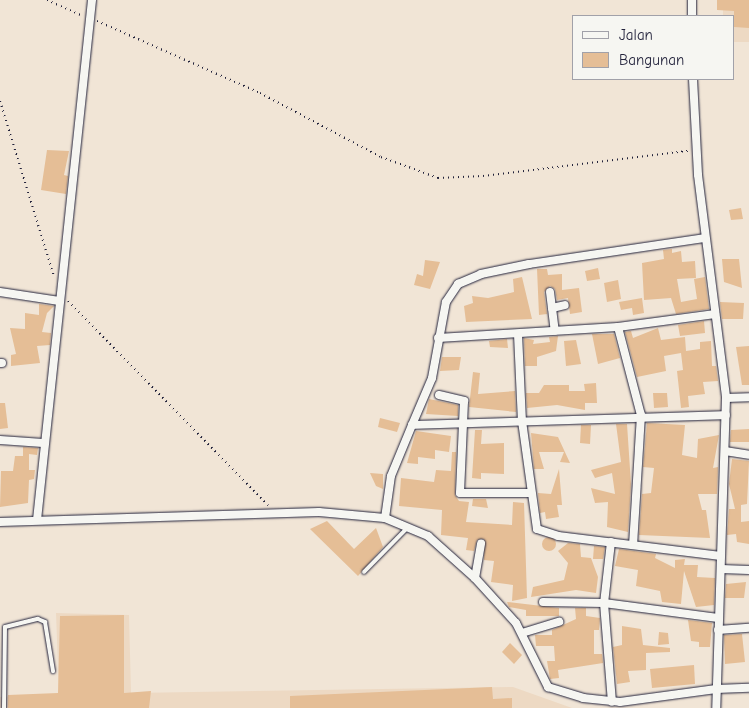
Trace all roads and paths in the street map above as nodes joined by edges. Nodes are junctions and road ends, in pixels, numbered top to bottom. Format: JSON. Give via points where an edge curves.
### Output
{"nodes":[{"id":1,"x":47,"y":0,"type":"edge"},
{"id":2,"x":92,"y":0,"type":"edge"},
{"id":3,"x":692,"y":0,"type":"edge"},
{"id":4,"x":692,"y":15,"type":"edge"},
{"id":5,"x":90,"y":18,"type":"junction"},
{"id":6,"x":692,"y":80,"type":"edge"},
{"id":7,"x":0,"y":101,"type":"edge"},
{"id":8,"x":696,"y":150,"type":"junction"},
{"id":9,"x":705,"y":238,"type":"junction"},
{"id":10,"x":0,"y":292,"type":"edge"},
{"id":11,"x":550,"y":292,"type":"dead end"},
{"id":12,"x":59,"y":297,"type":"junction"},
{"id":13,"x":565,"y":306,"type":"dead end"},
{"id":14,"x":552,"y":308,"type":"junction"},
{"id":15,"x":715,"y":314,"type":"junction"},
{"id":16,"x":618,"y":327,"type":"junction"},
{"id":17,"x":555,"y":331,"type":"junction"},
{"id":18,"x":518,"y":334,"type":"junction"},
{"id":19,"x":438,"y":338,"type":"junction"},
{"id":20,"x":439,"y":395,"type":"dead end"},
{"id":21,"x":726,"y":398,"type":"junction"},
{"id":22,"x":749,"y":398,"type":"edge"},
{"id":23,"x":641,"y":415,"type":"junction"},
{"id":24,"x":726,"y":415,"type":"junction"},
{"id":25,"x":522,"y":421,"type":"junction"},
{"id":26,"x":466,"y":424,"type":"junction"},
{"id":27,"x":412,"y":425,"type":"junction"},
{"id":28,"x":0,"y":440,"type":"edge"},
{"id":29,"x":44,"y":444,"type":"junction"},
{"id":30,"x":726,"y":452,"type":"junction"},
{"id":31,"x":749,"y":455,"type":"edge"},
{"id":32,"x":530,"y":493,"type":"junction"},
{"id":33,"x":278,"y":516,"type":"junction"},
{"id":34,"x":386,"y":518,"type":"junction"},
{"id":35,"x":36,"y":520,"type":"junction"},
{"id":36,"x":0,"y":522,"type":"edge"},
{"id":37,"x":410,"y":526,"type":"junction"},
{"id":38,"x":611,"y":542,"type":"junction"},
{"id":39,"x":481,"y":544,"type":"dead end"},
{"id":40,"x":633,"y":545,"type":"junction"},
{"id":41,"x":721,"y":556,"type":"junction"},
{"id":42,"x":721,"y":569,"type":"junction"},
{"id":43,"x":749,"y":570,"type":"edge"},
{"id":44,"x":364,"y":572,"type":"dead end"},
{"id":45,"x":475,"y":578,"type":"junction"},
{"id":46,"x":543,"y":602,"type":"dead end"},
{"id":47,"x":604,"y":603,"type":"junction"},
{"id":48,"x":718,"y":618,"type":"junction"},
{"id":49,"x":559,"y":622,"type":"dead end"},
{"id":50,"x":749,"y":628,"type":"edge"},
{"id":51,"x":718,"y":630,"type":"junction"},
{"id":52,"x":522,"y":633,"type":"junction"},
{"id":53,"x":53,"y":671,"type":"dead end"},
{"id":54,"x":749,"y":688,"type":"edge"},
{"id":55,"x":716,"y":689,"type":"junction"},
{"id":56,"x":612,"y":702,"type":"junction"},
{"id":57,"x":4,"y":708,"type":"edge"},
{"id":58,"x":716,"y":708,"type":"edge"}],
"edges":[{"from":1,"to":5,"type":"path"},
{"from":2,"to":5,"type":"street"},
{"from":3,"to":4,"type":"street"},
{"from":5,"to":8,"type":"path","via":[[260,92],[381,157],[438,178],[483,176]]},
{"from":5,"to":12,"type":"street"},
{"from":6,"to":8,"type":"street"},
{"from":7,"to":12,"type":"path"},
{"from":8,"to":9,"type":"street"},
{"from":9,"to":15,"type":"street"},
{"from":9,"to":19,"type":"street","via":[[547,260],[467,279],[451,291]]},
{"from":10,"to":12,"type":"street"},
{"from":11,"to":14,"type":"street"},
{"from":12,"to":29,"type":"street"},
{"from":12,"to":33,"type":"path"},
{"from":13,"to":14,"type":"street"},
{"from":14,"to":17,"type":"street"},
{"from":15,"to":16,"type":"street"},
{"from":15,"to":21,"type":"street"},
{"from":16,"to":17,"type":"street"},
{"from":16,"to":23,"type":"street"},
{"from":17,"to":18,"type":"street"},
{"from":18,"to":19,"type":"street"},
{"from":18,"to":25,"type":"street"},
{"from":19,"to":27,"type":"street","via":[[432,378]]},
{"from":20,"to":26,"type":"street","via":[[462,398]]},
{"from":21,"to":22,"type":"street"},
{"from":21,"to":24,"type":"street"},
{"from":23,"to":24,"type":"street"},
{"from":23,"to":25,"type":"street"},
{"from":23,"to":40,"type":"street"},
{"from":24,"to":30,"type":"street"},
{"from":25,"to":26,"type":"street"},
{"from":25,"to":32,"type":"street"},
{"from":26,"to":27,"type":"street"},
{"from":26,"to":32,"type":"street","via":[[460,493]]},
{"from":27,"to":34,"type":"street","via":[[391,476]]},
{"from":28,"to":29,"type":"street"},
{"from":29,"to":35,"type":"street"},
{"from":30,"to":31,"type":"street"},
{"from":30,"to":41,"type":"street"},
{"from":32,"to":38,"type":"street","via":[[537,530],[550,535]]},
{"from":33,"to":34,"type":"street","via":[[319,512]]},
{"from":33,"to":35,"type":"street"},
{"from":34,"to":37,"type":"street"},
{"from":35,"to":36,"type":"street"},
{"from":37,"to":44,"type":"lane"},
{"from":37,"to":45,"type":"street","via":[[439,544]]},
{"from":38,"to":40,"type":"street"},
{"from":38,"to":47,"type":"street"},
{"from":39,"to":45,"type":"street"},
{"from":40,"to":41,"type":"street"},
{"from":41,"to":42,"type":"street"},
{"from":42,"to":43,"type":"street"},
{"from":42,"to":48,"type":"street"},
{"from":45,"to":52,"type":"street"},
{"from":46,"to":47,"type":"street"},
{"from":47,"to":48,"type":"street"},
{"from":47,"to":56,"type":"street"},
{"from":48,"to":51,"type":"street"},
{"from":49,"to":52,"type":"street"},
{"from":50,"to":51,"type":"street"},
{"from":51,"to":55,"type":"street"},
{"from":52,"to":56,"type":"street","via":[[539,675],[548,687],[570,695]]},
{"from":53,"to":57,"type":"lane","via":[[45,622],[38,620],[5,627]]},
{"from":54,"to":55,"type":"street"},
{"from":55,"to":56,"type":"street"},
{"from":55,"to":58,"type":"street"}]}
